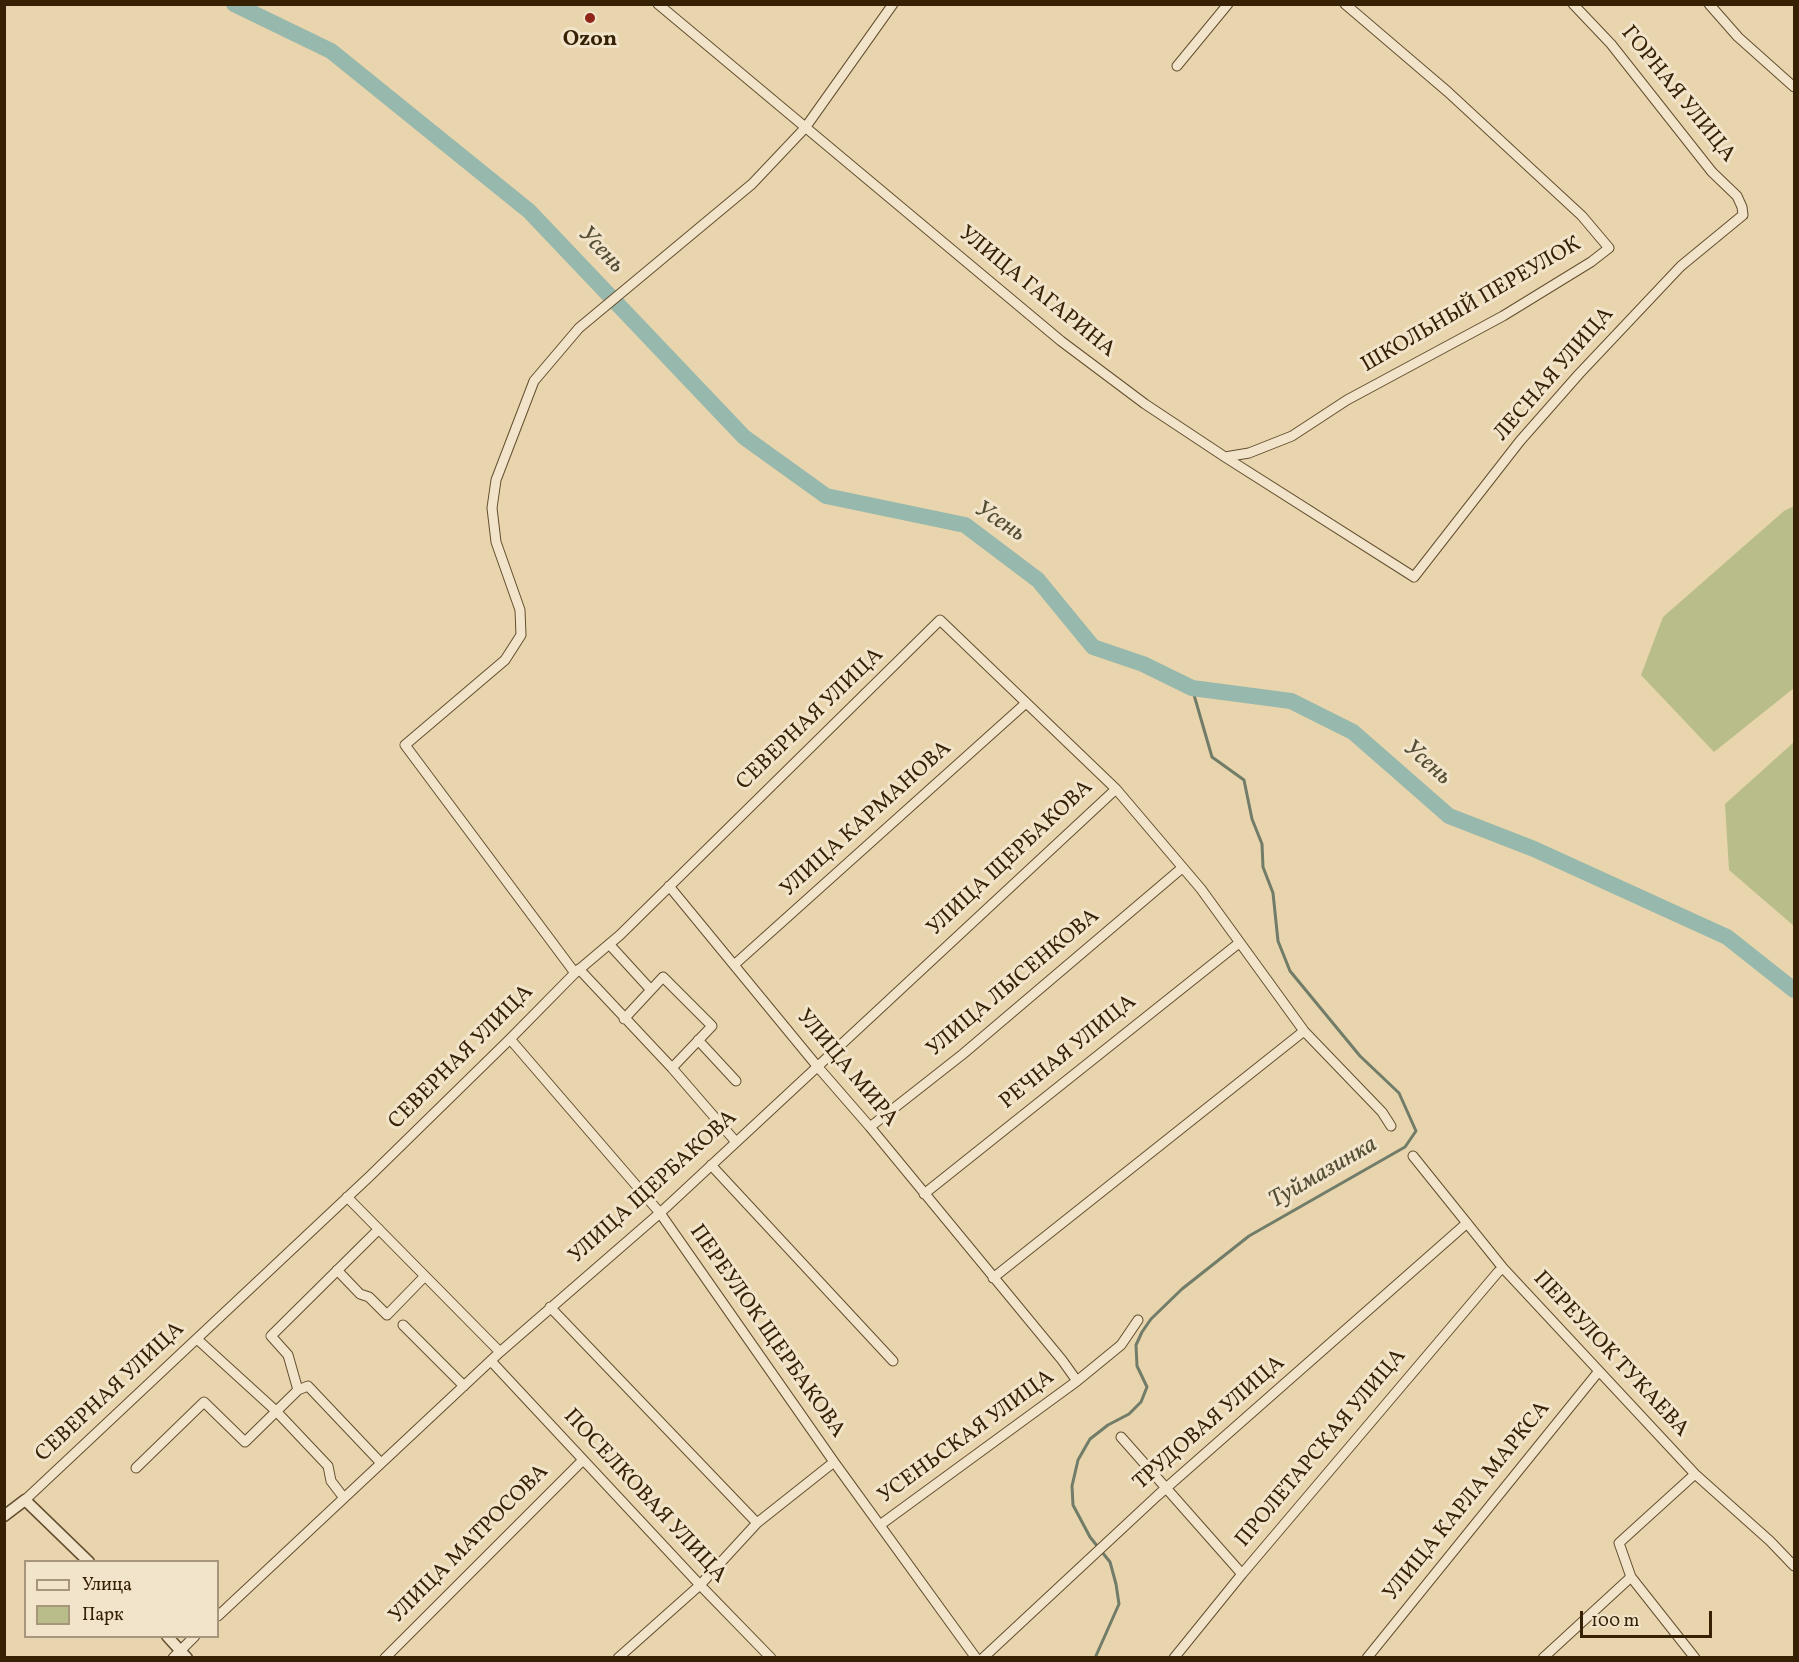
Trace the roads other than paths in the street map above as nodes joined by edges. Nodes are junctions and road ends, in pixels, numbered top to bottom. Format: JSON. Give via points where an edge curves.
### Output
{"nodes":[{"id":1,"x":658,"y":4,"type":"edge"},
{"id":2,"x":893,"y":4,"type":"edge"},
{"id":3,"x":1228,"y":4,"type":"edge"},
{"id":4,"x":1345,"y":4,"type":"edge"},
{"id":5,"x":1573,"y":4,"type":"edge"},
{"id":6,"x":1709,"y":4,"type":"edge"},
{"id":7,"x":1177,"y":66,"type":"dead end"},
{"id":8,"x":1794,"y":87,"type":"edge"},
{"id":9,"x":805,"y":128,"type":"junction"},
{"id":10,"x":1743,"y":215,"type":"joint"},
{"id":11,"x":1225,"y":458,"type":"junction"},
{"id":12,"x":1414,"y":577,"type":"joint"},
{"id":13,"x":1026,"y":703,"type":"junction"},
{"id":14,"x":1116,"y":789,"type":"junction"},
{"id":15,"x":1182,"y":868,"type":"junction"},
{"id":16,"x":669,"y":886,"type":"junction"},
{"id":17,"x":1239,"y":943,"type":"junction"},
{"id":18,"x":609,"y":944,"type":"junction"},
{"id":19,"x":734,"y":965,"type":"junction"},
{"id":20,"x":577,"y":971,"type":"junction"},
{"id":21,"x":651,"y":990,"type":"junction"},
{"id":22,"x":624,"y":1018,"type":"junction"},
{"id":23,"x":1304,"y":1031,"type":"junction"},
{"id":24,"x":510,"y":1039,"type":"junction"},
{"id":25,"x":698,"y":1040,"type":"junction"},
{"id":26,"x":817,"y":1066,"type":"junction"},
{"id":27,"x":672,"y":1068,"type":"junction"},
{"id":28,"x":736,"y":1081,"type":"dead end"},
{"id":29,"x":1391,"y":1126,"type":"dead end"},
{"id":30,"x":870,"y":1127,"type":"junction"},
{"id":31,"x":736,"y":1142,"type":"junction"},
{"id":32,"x":1413,"y":1156,"type":"dead end"},
{"id":33,"x":711,"y":1165,"type":"junction"},
{"id":34,"x":924,"y":1194,"type":"junction"},
{"id":35,"x":347,"y":1197,"type":"junction"},
{"id":36,"x":660,"y":1213,"type":"junction"},
{"id":37,"x":1467,"y":1223,"type":"junction"},
{"id":38,"x":379,"y":1229,"type":"junction"},
{"id":39,"x":1503,"y":1268,"type":"junction"},
{"id":40,"x":337,"y":1270,"type":"junction"},
{"id":41,"x":425,"y":1276,"type":"junction"},
{"id":42,"x":993,"y":1278,"type":"junction"},
{"id":43,"x":550,"y":1306,"type":"junction"},
{"id":44,"x":1138,"y":1320,"type":"dead end"},
{"id":45,"x":403,"y":1325,"type":"dead end"},
{"id":46,"x":197,"y":1339,"type":"junction"},
{"id":47,"x":500,"y":1352,"type":"junction"},
{"id":48,"x":490,"y":1361,"type":"junction"},
{"id":49,"x":893,"y":1361,"type":"dead end"},
{"id":50,"x":1599,"y":1371,"type":"junction"},
{"id":51,"x":1077,"y":1381,"type":"junction"},
{"id":52,"x":464,"y":1386,"type":"junction"},
{"id":53,"x":298,"y":1389,"type":"junction"},
{"id":54,"x":276,"y":1411,"type":"junction"},
{"id":55,"x":1121,"y":1437,"type":"dead end"},
{"id":56,"x":582,"y":1461,"type":"junction"},
{"id":57,"x":834,"y":1462,"type":"junction"},
{"id":58,"x":381,"y":1463,"type":"junction"},
{"id":59,"x":136,"y":1468,"type":"dead end"},
{"id":60,"x":1695,"y":1474,"type":"junction"},
{"id":61,"x":1166,"y":1488,"type":"junction"},
{"id":62,"x":344,"y":1498,"type":"junction"},
{"id":63,"x":25,"y":1500,"type":"junction"},
{"id":64,"x":4,"y":1516,"type":"edge"},
{"id":65,"x":757,"y":1522,"type":"junction"},
{"id":66,"x":880,"y":1525,"type":"junction"},
{"id":67,"x":87,"y":1560,"type":"edge"},
{"id":68,"x":1794,"y":1566,"type":"edge"},
{"id":69,"x":1242,"y":1574,"type":"junction"},
{"id":70,"x":1631,"y":1577,"type":"junction"},
{"id":71,"x":700,"y":1585,"type":"junction"},
{"id":72,"x":219,"y":1615,"type":"edge"},
{"id":73,"x":168,"y":1638,"type":"edge"},
{"id":74,"x":193,"y":1638,"type":"edge"},
{"id":75,"x":180,"y":1655,"type":"edge"},
{"id":76,"x":1691,"y":1656,"type":"edge"},
{"id":77,"x":385,"y":1658,"type":"edge"},
{"id":78,"x":618,"y":1658,"type":"edge"},
{"id":79,"x":771,"y":1658,"type":"edge"},
{"id":80,"x":976,"y":1658,"type":"edge"},
{"id":81,"x":983,"y":1658,"type":"edge"},
{"id":82,"x":1174,"y":1658,"type":"edge"},
{"id":83,"x":1367,"y":1658,"type":"edge"},
{"id":84,"x":1543,"y":1658,"type":"edge"}],
"edges":[{"from":1,"to":9,"type":"street","name":"УЛИЦА ГАГАРИНА"},
{"from":2,"to":9,"type":"street"},
{"from":3,"to":7,"type":"street"},
{"from":4,"to":11,"type":"street","name":"ШКОЛЬНЫЙ ПЕРЕУЛОК","via":[[1498,138],[1582,216],[1609,248],[1513,310],[1347,399],[1292,436]]},
{"from":5,"to":10,"type":"street","name":"ГОРНАЯ УЛИЦА","via":[[1611,44],[1712,172],[1737,196]]},
{"from":6,"to":8,"type":"street","via":[[1738,37]]},
{"from":9,"to":11,"type":"street","name":"УЛИЦА ГАГАРИНА","via":[[1061,341]]},
{"from":9,"to":20,"type":"street","via":[[752,184],[579,328],[534,381],[496,480],[492,508],[496,542],[520,610],[521,635],[505,660],[405,746]]},
{"from":10,"to":12,"type":"street","name":"ЛЕСНАЯ УЛИЦА","via":[[1682,266],[1579,374],[1517,445]]},
{"from":11,"to":12,"type":"street","name":"УЛИЦА ГАГАРИНА"},
{"from":13,"to":14,"type":"street"},
{"from":13,"to":16,"type":"street","name":"СЕВЕРНАЯ УЛИЦА","via":[[940,620]]},
{"from":13,"to":19,"type":"street","name":"УЛИЦА КАРМАНОВА"},
{"from":14,"to":15,"type":"street"},
{"from":14,"to":26,"type":"street","name":"УЛИЦА ЩЕРБАКОВА"},
{"from":15,"to":17,"type":"street"},
{"from":15,"to":30,"type":"street","name":"УЛИЦА ЛЫСЕНКОВА","via":[[963,1054]]},
{"from":16,"to":18,"type":"street","name":"СЕВЕРНАЯ УЛИЦА"},
{"from":16,"to":19,"type":"street","name":"УЛИЦА МИРА"},
{"from":17,"to":23,"type":"street"},
{"from":17,"to":34,"type":"street","name":"РЕЧНАЯ УЛИЦА"},
{"from":18,"to":20,"type":"street","name":"СЕВЕРНАЯ УЛИЦА"},
{"from":18,"to":21,"type":"street"},
{"from":19,"to":26,"type":"street","name":"УЛИЦА МИРА"},
{"from":20,"to":22,"type":"street"},
{"from":20,"to":24,"type":"street","name":"СЕВЕРНАЯ УЛИЦА"},
{"from":21,"to":22,"type":"street"},
{"from":21,"to":25,"type":"street","via":[[663,977],[712,1026]]},
{"from":22,"to":27,"type":"street"},
{"from":23,"to":29,"type":"street"},
{"from":23,"to":42,"type":"street"},
{"from":24,"to":35,"type":"street","name":"СЕВЕРНАЯ УЛИЦА"},
{"from":24,"to":36,"type":"street","name":"ПЕРЕУЛОК ЩЕРБАКОВА"},
{"from":25,"to":27,"type":"street"},
{"from":25,"to":28,"type":"street"},
{"from":26,"to":30,"type":"street","name":"УЛИЦА МИРА"},
{"from":26,"to":31,"type":"street","name":"УЛИЦА ЩЕРБАКОВА"},
{"from":27,"to":31,"type":"street"},
{"from":30,"to":34,"type":"street","name":"УЛИЦА МИРА"},
{"from":31,"to":33,"type":"street","name":"УЛИЦА ЩЕРБАКОВА"},
{"from":32,"to":37,"type":"street","name":"ПЕРЕУЛОК ТУКАЕВА"},
{"from":33,"to":36,"type":"street","name":"УЛИЦА ЩЕРБАКОВА"},
{"from":33,"to":49,"type":"street"},
{"from":34,"to":42,"type":"street","name":"УЛИЦА МИРА"},
{"from":35,"to":38,"type":"street"},
{"from":35,"to":46,"type":"street","name":"СЕВЕРНАЯ УЛИЦА"},
{"from":36,"to":43,"type":"street","name":"УЛИЦА ЩЕРБАКОВА"},
{"from":36,"to":57,"type":"street","name":"ПЕРЕУЛОК ЩЕРБАКОВА"},
{"from":37,"to":39,"type":"street","name":"ПЕРЕУЛОК ТУКАЕВА"},
{"from":37,"to":61,"type":"street","name":"ТРУДОВАЯ УЛИЦА"},
{"from":38,"to":40,"type":"street"},
{"from":38,"to":41,"type":"street"},
{"from":39,"to":50,"type":"street","name":"ПЕРЕУЛОК ТУКАЕВА"},
{"from":39,"to":69,"type":"street","name":"ПРОЛЕТАРСКАЯ УЛИЦА"},
{"from":40,"to":41,"type":"street","via":[[387,1314]]},
{"from":40,"to":53,"type":"street","via":[[271,1336],[288,1355]]},
{"from":41,"to":47,"type":"street"},
{"from":42,"to":51,"type":"street","name":"УЛИЦА МИРА"},
{"from":43,"to":47,"type":"street","name":"УЛИЦА ЩЕРБАКОВА"},
{"from":43,"to":65,"type":"street"},
{"from":44,"to":51,"type":"street","name":"УСЕНЬСКАЯ УЛИЦА","via":[[1121,1345]]},
{"from":45,"to":52,"type":"street"},
{"from":46,"to":54,"type":"street"},
{"from":46,"to":63,"type":"street","name":"СЕВЕРНАЯ УЛИЦА"},
{"from":47,"to":48,"type":"street","name":"УЛИЦА ЩЕРБАКОВА"},
{"from":48,"to":52,"type":"street","name":"УЛИЦА ЩЕРБАКОВА"},
{"from":48,"to":56,"type":"street","name":"ПОСЕЛКОВАЯ УЛИЦА"},
{"from":50,"to":60,"type":"street","name":"ПЕРЕУЛОК ТУКАЕВА"},
{"from":50,"to":83,"type":"street","name":"УЛИЦА КАРЛА МАРКСА"},
{"from":51,"to":66,"type":"street","name":"УСЕНЬСКАЯ УЛИЦА"},
{"from":52,"to":58,"type":"street","name":"УЛИЦА ЩЕРБАКОВА"},
{"from":53,"to":54,"type":"street"},
{"from":53,"to":58,"type":"street","via":[[308,1386]]},
{"from":54,"to":59,"type":"street","via":[[245,1442],[204,1402]]},
{"from":54,"to":62,"type":"street","via":[[328,1466],[331,1481]]},
{"from":55,"to":61,"type":"street"},
{"from":56,"to":71,"type":"street","name":"ПОСЕЛКОВАЯ УЛИЦА"},
{"from":56,"to":77,"type":"street","name":"УЛИЦА МАТРОСОВА"},
{"from":57,"to":65,"type":"street"},
{"from":57,"to":66,"type":"street","name":"ПЕРЕУЛОК ЩЕРБАКОВА"},
{"from":58,"to":62,"type":"street","name":"УЛИЦА ЩЕРБАКОВА"},
{"from":60,"to":68,"type":"street","name":"ПЕРЕУЛОК ТУКАЕВА"},
{"from":60,"to":70,"type":"street","via":[[1619,1543]]},
{"from":61,"to":69,"type":"street"},
{"from":61,"to":81,"type":"street","name":"ТРУДОВАЯ УЛИЦА"},
{"from":62,"to":72,"type":"street","name":"УЛИЦА ЩЕРБАКОВА"},
{"from":63,"to":64,"type":"street","name":"СЕВЕРНАЯ УЛИЦА"},
{"from":63,"to":67,"type":"street"},
{"from":65,"to":71,"type":"street"},
{"from":66,"to":80,"type":"street","name":"ПЕРЕУЛОК ЩЕРБАКОВА"},
{"from":69,"to":82,"type":"street","name":"ПРОЛЕТАРСКАЯ УЛИЦА"},
{"from":70,"to":76,"type":"street"},
{"from":70,"to":84,"type":"street"},
{"from":71,"to":78,"type":"street"},
{"from":71,"to":79,"type":"street","name":"ПОСЕЛКОВАЯ УЛИЦА"},
{"from":73,"to":75,"type":"street"},
{"from":74,"to":75,"type":"street"}]}
